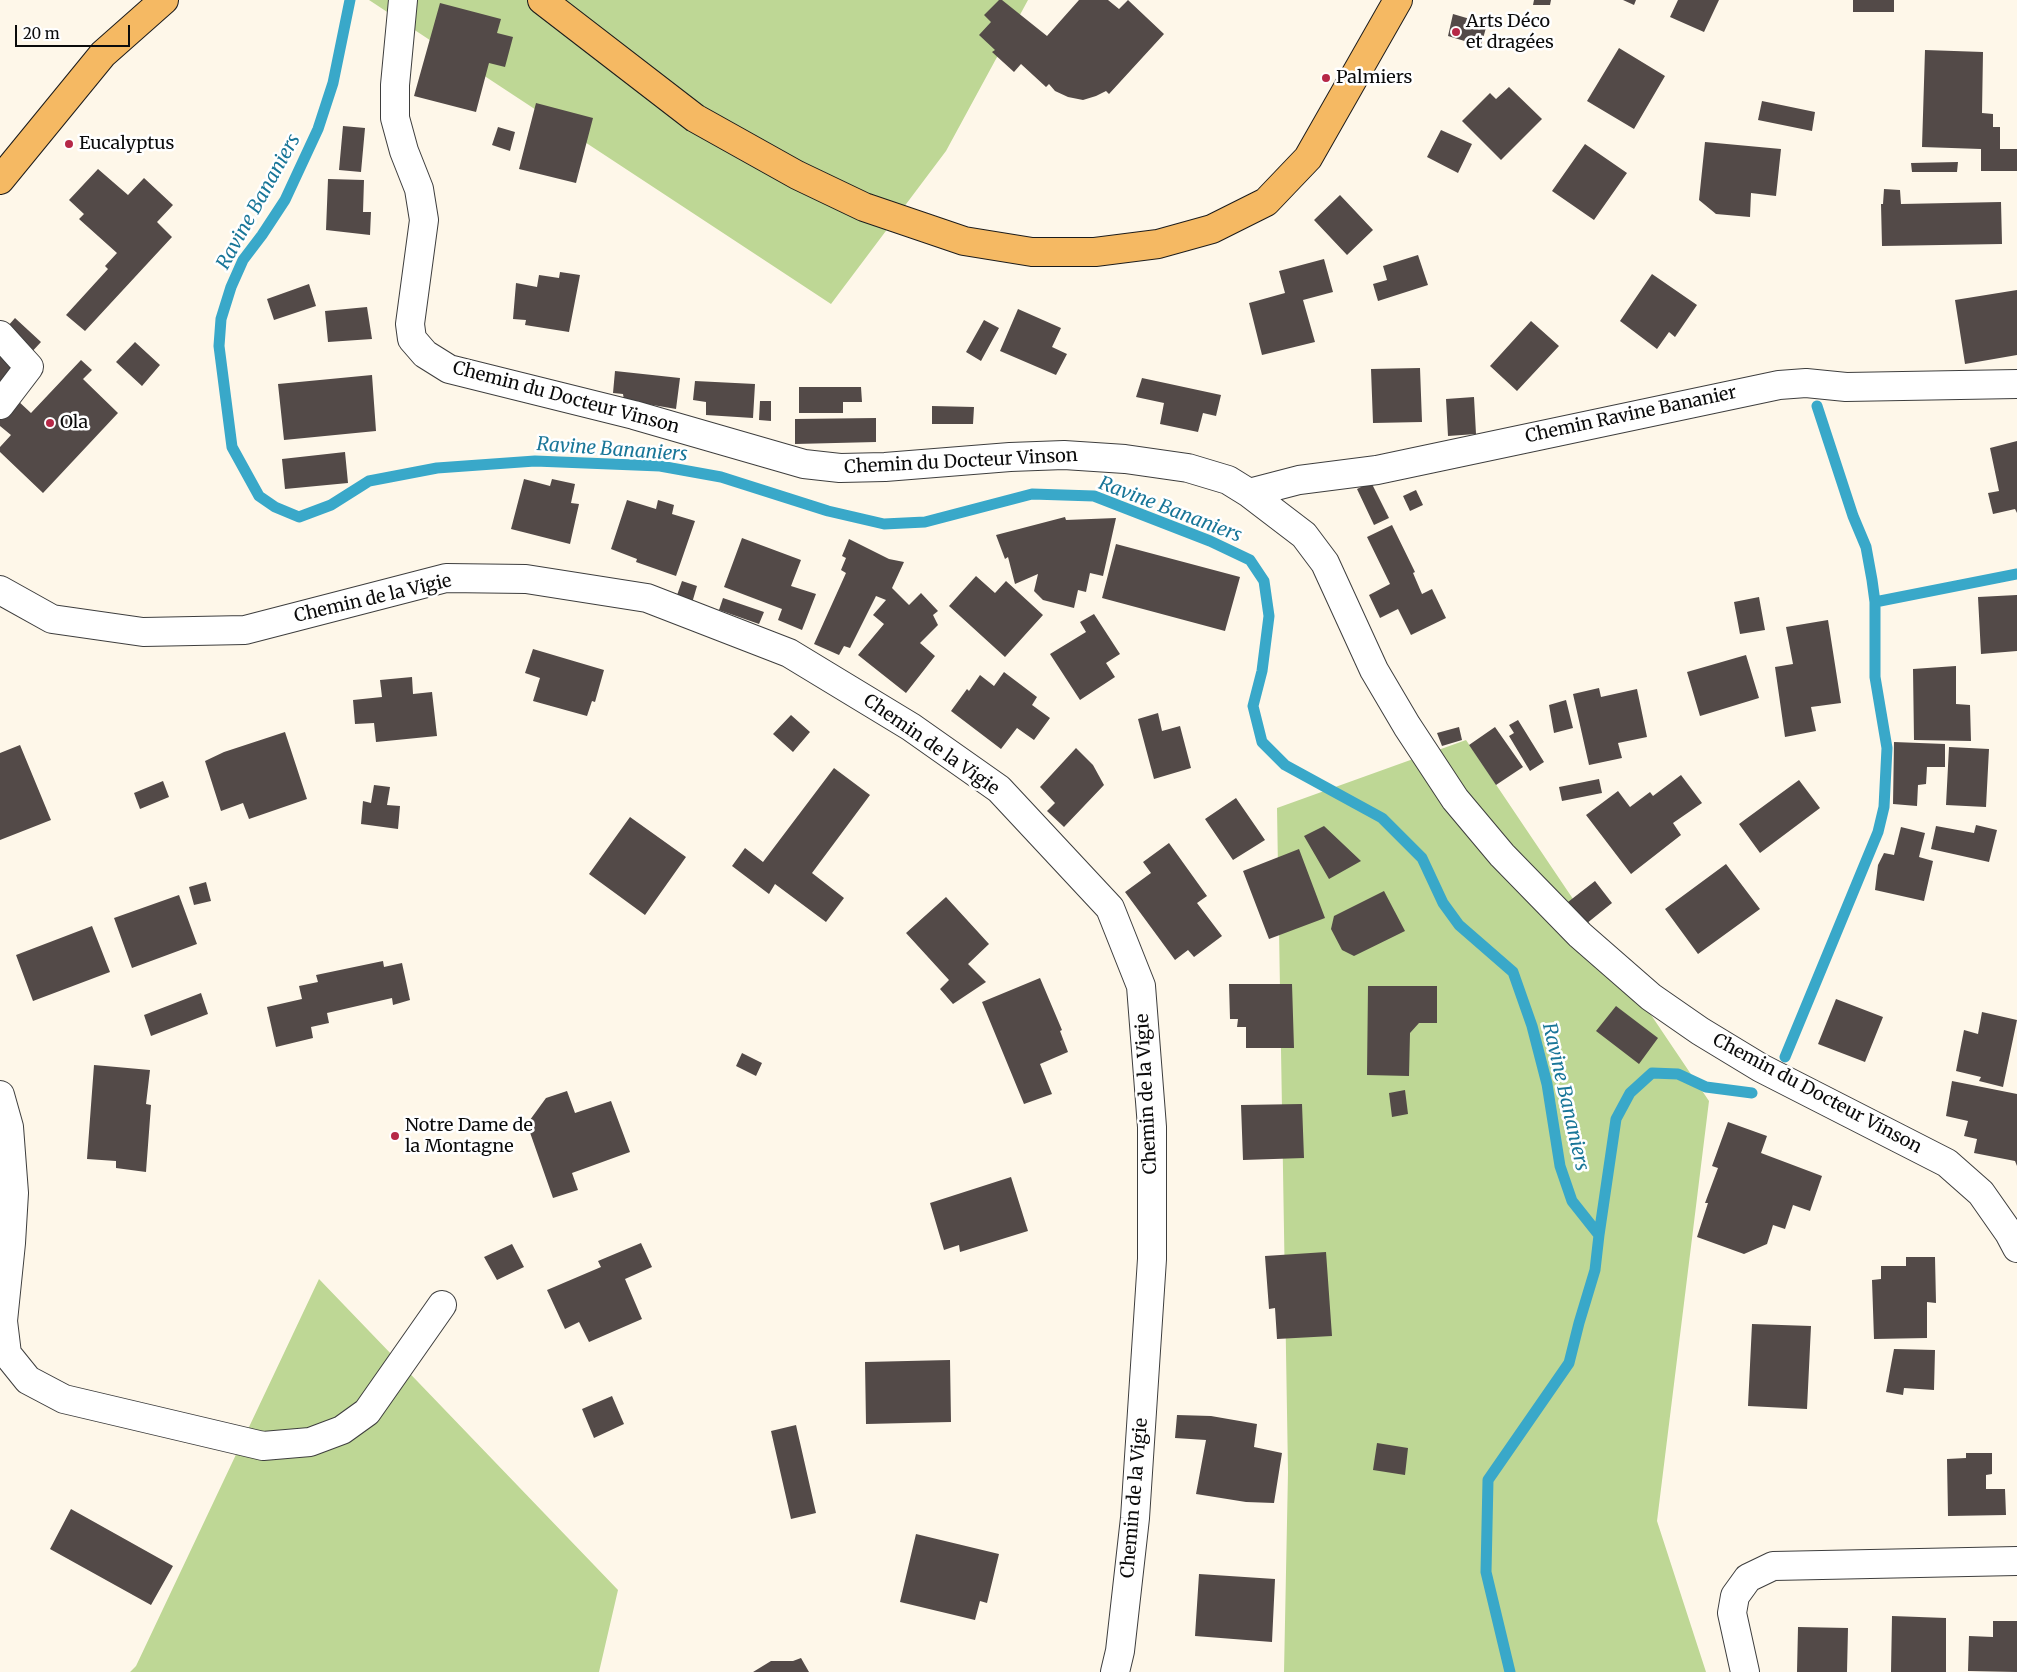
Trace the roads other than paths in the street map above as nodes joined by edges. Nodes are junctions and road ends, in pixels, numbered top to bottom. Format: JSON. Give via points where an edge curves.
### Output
{"nodes":[{"id":1,"x":164,"y":0,"type":"edge"},
{"id":2,"x":403,"y":0,"type":"edge"},
{"id":3,"x":542,"y":0,"type":"edge"},
{"id":4,"x":1398,"y":0,"type":"edge"},
{"id":5,"x":0,"y":180,"type":"edge"},
{"id":6,"x":0,"y":336,"type":"edge"},
{"id":7,"x":2017,"y":384,"type":"edge"},
{"id":8,"x":0,"y":405,"type":"edge"},
{"id":9,"x":1250,"y":493,"type":"junction"},
{"id":10,"x":0,"y":590,"type":"edge"},
{"id":11,"x":0,"y":1095,"type":"edge"},
{"id":12,"x":2017,"y":1248,"type":"edge"},
{"id":13,"x":442,"y":1305,"type":"dead end"},
{"id":14,"x":2017,"y":1561,"type":"edge"},
{"id":15,"x":1115,"y":1672,"type":"edge"},
{"id":16,"x":1745,"y":1672,"type":"edge"}],
"edges":[{"from":1,"to":5,"type":"main road","via":[[103,54]]},
{"from":2,"to":9,"type":"street","name":"Chemin du Docteur Vinson","via":[[395,118],[419,189],[424,220],[410,324],[412,339],[426,354],[449,369],[634,414],[804,464],[840,468],[885,467],[1064,455],[1188,468],[1228,480]]},
{"from":3,"to":4,"type":"main road","via":[[695,118],[797,175],[864,207],[964,241],[1032,252],[1095,252],[1158,244],[1212,229],[1266,202],[1308,158]]},
{"from":6,"to":8,"type":"street","via":[[29,368]]},
{"from":7,"to":9,"type":"street","name":"Chemin Ravine Bananier","via":[[1846,387],[1779,384],[1377,470],[1299,480]]},
{"from":9,"to":12,"type":"street","name":"Chemin du Docteur Vinson","via":[[1304,535],[1325,563],[1374,670],[1455,799],[1502,855],[1580,935],[1651,997],[1700,1031],[1761,1068],[1947,1163],[1980,1193]]},
{"from":10,"to":15,"type":"street","name":"Chemin de la Vigie","via":[[52,619],[143,632],[245,630],[446,578],[526,579],[647,598],[789,653],[911,727],[999,789],[1110,908],[1141,986],[1152,1127],[1152,1259],[1135,1518]]},
{"from":11,"to":13,"type":"street","via":[[9,1127],[14,1193],[3,1321],[7,1354],[28,1380],[64,1399],[263,1446],[310,1442],[342,1430],[367,1412]]},
{"from":14,"to":16,"type":"street","via":[[1773,1566],[1748,1578],[1736,1596],[1732,1613]]}]}
